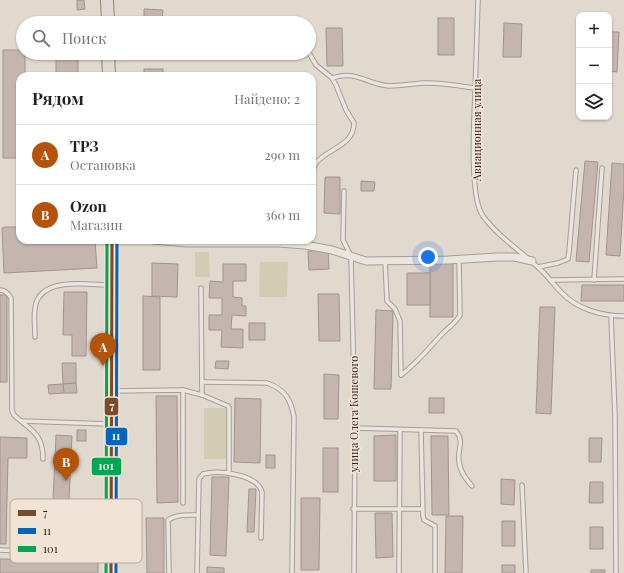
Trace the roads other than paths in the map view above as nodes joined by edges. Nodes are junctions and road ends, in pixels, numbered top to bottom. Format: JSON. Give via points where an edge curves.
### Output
{"nodes":[{"id":1,"x":107,"y":0,"type":"edge"},
{"id":2,"x":478,"y":0,"type":"edge"},
{"id":3,"x":108,"y":16,"type":"edge"},
{"id":4,"x":108,"y":60,"type":"edge"},
{"id":5,"x":313,"y":60,"type":"edge"},
{"id":6,"x":109,"y":72,"type":"edge"},
{"id":7,"x":332,"y":78,"type":"junction"},
{"id":8,"x":475,"y":88,"type":"junction"},
{"id":9,"x":316,"y":163,"type":"edge"},
{"id":10,"x":602,"y":168,"type":"dead end"},
{"id":11,"x":576,"y":170,"type":"dead end"},
{"id":12,"x":344,"y":191,"type":"dead end"},
{"id":13,"x":112,"y":244,"type":"edge"},
{"id":14,"x":312,"y":244,"type":"edge"},
{"id":15,"x":351,"y":256,"type":"junction"},
{"id":16,"x":459,"y":259,"type":"junction"},
{"id":17,"x":385,"y":261,"type":"junction"},
{"id":18,"x":532,"y":261,"type":"junction"},
{"id":19,"x":538,"y":267,"type":"junction"},
{"id":20,"x":624,"y":279,"type":"edge"},
{"id":21,"x":551,"y":280,"type":"junction"},
{"id":22,"x":594,"y":280,"type":"junction"},
{"id":23,"x":112,"y":285,"type":"junction"},
{"id":24,"x":201,"y":288,"type":"dead end"},
{"id":25,"x":0,"y":290,"type":"edge"},
{"id":26,"x":611,"y":316,"type":"junction"},
{"id":27,"x":624,"y":316,"type":"edge"},
{"id":28,"x":35,"y":336,"type":"dead end"},
{"id":29,"x":202,"y":382,"type":"junction"},
{"id":30,"x":183,"y":390,"type":"junction"},
{"id":31,"x":111,"y":391,"type":"junction"},
{"id":32,"x":202,"y":395,"type":"junction"},
{"id":33,"x":21,"y":421,"type":"junction"},
{"id":34,"x":110,"y":424,"type":"junction"},
{"id":35,"x":355,"y":428,"type":"junction"},
{"id":36,"x":400,"y":430,"type":"junction"},
{"id":37,"x":421,"y":430,"type":"junction"},
{"id":38,"x":43,"y":459,"type":"dead end"},
{"id":39,"x":229,"y":473,"type":"junction"},
{"id":40,"x":522,"y":485,"type":"dead end"},
{"id":41,"x":472,"y":486,"type":"dead end"},
{"id":42,"x":111,"y":499,"type":"edge"},
{"id":43,"x":183,"y":503,"type":"dead end"},
{"id":44,"x":400,"y":508,"type":"junction"},
{"id":45,"x":353,"y":509,"type":"junction"},
{"id":46,"x":422,"y":509,"type":"junction"},
{"id":47,"x":198,"y":515,"type":"junction"},
{"id":48,"x":261,"y":538,"type":"dead end"},
{"id":49,"x":0,"y":550,"type":"edge"},
{"id":50,"x":10,"y":550,"type":"edge"},
{"id":51,"x":168,"y":573,"type":"edge"},
{"id":52,"x":197,"y":573,"type":"edge"},
{"id":53,"x":292,"y":573,"type":"edge"},
{"id":54,"x":354,"y":573,"type":"edge"},
{"id":55,"x":399,"y":573,"type":"edge"},
{"id":56,"x":435,"y":573,"type":"edge"},
{"id":57,"x":526,"y":573,"type":"edge"},
{"id":58,"x":616,"y":573,"type":"edge"}],
"edges":[{"from":1,"to":3,"type":"main road"},
{"from":2,"to":8,"type":"lane","name":"Авиационная улица"},
{"from":4,"to":6,"type":"main road"},
{"from":5,"to":7,"type":"lane"},
{"from":7,"to":8,"type":"lane","via":[[348,75],[387,86],[424,83]]},
{"from":7,"to":9,"type":"lane","via":[[354,123],[354,129],[340,146]]},
{"from":8,"to":18,"type":"lane","name":"Авиационная улица","via":[[474,166],[476,196],[482,215],[509,243]]},
{"from":10,"to":22,"type":"lane"},
{"from":11,"to":19,"type":"lane","via":[[568,259]]},
{"from":12,"to":15,"type":"lane","via":[[343,240]]},
{"from":13,"to":23,"type":"main road"},
{"from":14,"to":15,"type":"street"},
{"from":15,"to":17,"type":"street","via":[[366,261]]},
{"from":15,"to":35,"type":"lane","name":"улица Олега Кошевого"},
{"from":16,"to":17,"type":"street"},
{"from":16,"to":17,"type":"lane","via":[[460,315],[457,321],[401,375],[400,321],[395,308],[388,301]]},
{"from":16,"to":18,"type":"street","via":[[509,257]]},
{"from":18,"to":19,"type":"lane","name":"Авиационная улица"},
{"from":19,"to":21,"type":"lane","name":"Авиационная улица"},
{"from":20,"to":22,"type":"lane"},
{"from":21,"to":22,"type":"lane"},
{"from":21,"to":26,"type":"lane","name":"Авиационная улица","via":[[574,302],[589,311]]},
{"from":23,"to":28,"type":"lane","via":[[61,284],[48,288],[36,307]]},
{"from":23,"to":31,"type":"main road"},
{"from":24,"to":29,"type":"lane"},
{"from":25,"to":33,"type":"lane","via":[[8,293],[11,298],[11,407],[14,415]]},
{"from":26,"to":27,"type":"lane","name":"Авиационная улица"},
{"from":26,"to":58,"type":"lane"},
{"from":29,"to":32,"type":"lane"},
{"from":29,"to":53,"type":"lane","via":[[267,383],[284,393],[292,404]]},
{"from":30,"to":31,"type":"lane"},
{"from":30,"to":32,"type":"lane"},
{"from":30,"to":43,"type":"lane"},
{"from":31,"to":34,"type":"main road"},
{"from":32,"to":39,"type":"lane","via":[[229,408]]},
{"from":33,"to":34,"type":"lane"},
{"from":33,"to":38,"type":"lane","via":[[40,438]]},
{"from":34,"to":42,"type":"main road"},
{"from":35,"to":36,"type":"lane"},
{"from":35,"to":45,"type":"lane","name":"улица Олега Кошевого"},
{"from":36,"to":37,"type":"lane"},
{"from":36,"to":44,"type":"lane"},
{"from":37,"to":41,"type":"lane","via":[[456,431],[461,441],[458,452],[461,470]]},
{"from":37,"to":46,"type":"lane"},
{"from":39,"to":47,"type":"lane","via":[[207,473],[201,476]]},
{"from":39,"to":48,"type":"lane","via":[[251,480],[261,489]]},
{"from":40,"to":57,"type":"lane"},
{"from":44,"to":45,"type":"lane"},
{"from":44,"to":46,"type":"lane"},
{"from":44,"to":55,"type":"lane"},
{"from":45,"to":54,"type":"lane","name":"улица Олега Кошевого"},
{"from":46,"to":56,"type":"lane","via":[[424,520],[434,526]]},
{"from":47,"to":51,"type":"lane","via":[[172,517],[168,520]]},
{"from":47,"to":52,"type":"lane"},
{"from":49,"to":50,"type":"lane"}]}
